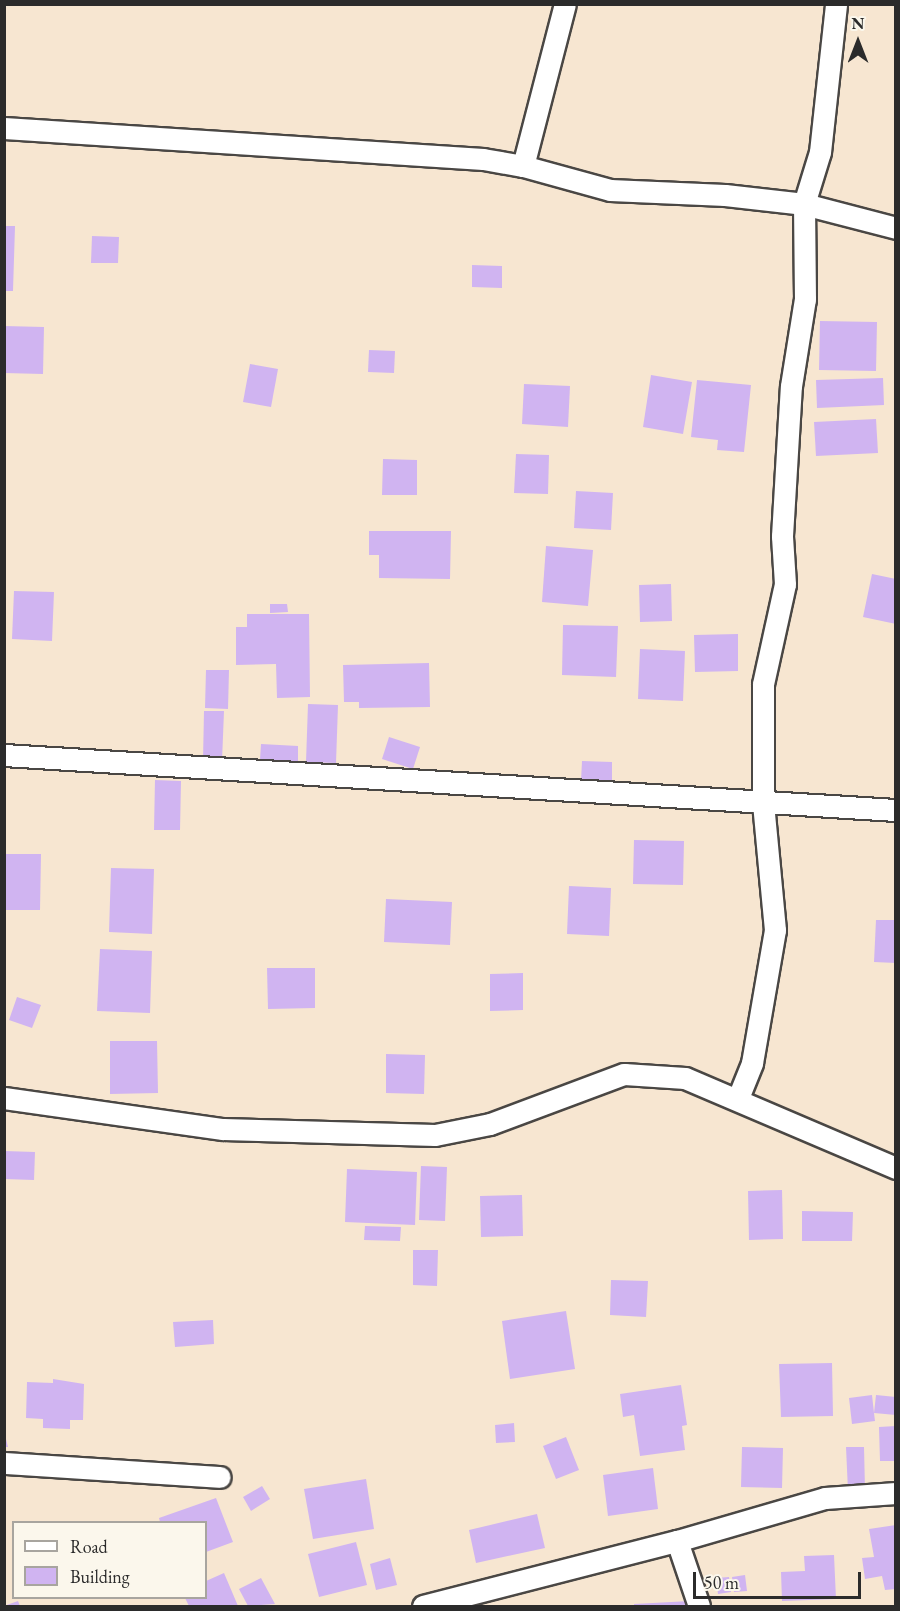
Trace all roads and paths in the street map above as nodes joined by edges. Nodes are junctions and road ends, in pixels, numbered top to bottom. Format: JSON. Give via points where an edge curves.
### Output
{"nodes":[{"id":1,"x":565,"y":4,"type":"edge"},
{"id":2,"x":836,"y":4,"type":"edge"},
{"id":3,"x":4,"y":128,"type":"edge"},
{"id":4,"x":523,"y":166,"type":"junction"},
{"id":5,"x":804,"y":204,"type":"junction"},
{"id":6,"x":896,"y":228,"type":"edge"},
{"id":7,"x":4,"y":755,"type":"edge"},
{"id":8,"x":763,"y":803,"type":"junction"},
{"id":9,"x":896,"y":810,"type":"edge"},
{"id":10,"x":4,"y":1098,"type":"edge"},
{"id":11,"x":738,"y":1098,"type":"junction"},
{"id":12,"x":896,"y":1168,"type":"edge"},
{"id":13,"x":4,"y":1463,"type":"edge"},
{"id":14,"x":220,"y":1477,"type":"dead end"},
{"id":15,"x":896,"y":1493,"type":"edge"},
{"id":16,"x":677,"y":1541,"type":"junction"},
{"id":17,"x":423,"y":1606,"type":"edge"},
{"id":18,"x":699,"y":1606,"type":"edge"}],
"edges":[{"from":1,"to":4,"type":"street"},
{"from":2,"to":5,"type":"street","via":[[820,152]]},
{"from":3,"to":4,"type":"street","via":[[483,159]]},
{"from":4,"to":5,"type":"street","via":[[610,190],[725,195]]},
{"from":5,"to":6,"type":"street"},
{"from":5,"to":8,"type":"street","via":[[805,299],[790,386],[782,536],[785,584],[764,684]]},
{"from":7,"to":8,"type":"street"},
{"from":8,"to":9,"type":"street"},
{"from":8,"to":11,"type":"street","via":[[775,930],[752,1063]]},
{"from":10,"to":11,"type":"street","via":[[223,1129],[435,1135],[490,1124],[624,1074],[685,1078]]},
{"from":11,"to":12,"type":"street"},
{"from":13,"to":14,"type":"street"},
{"from":15,"to":16,"type":"street","via":[[825,1498]]},
{"from":16,"to":17,"type":"street"},
{"from":16,"to":18,"type":"street"}]}
